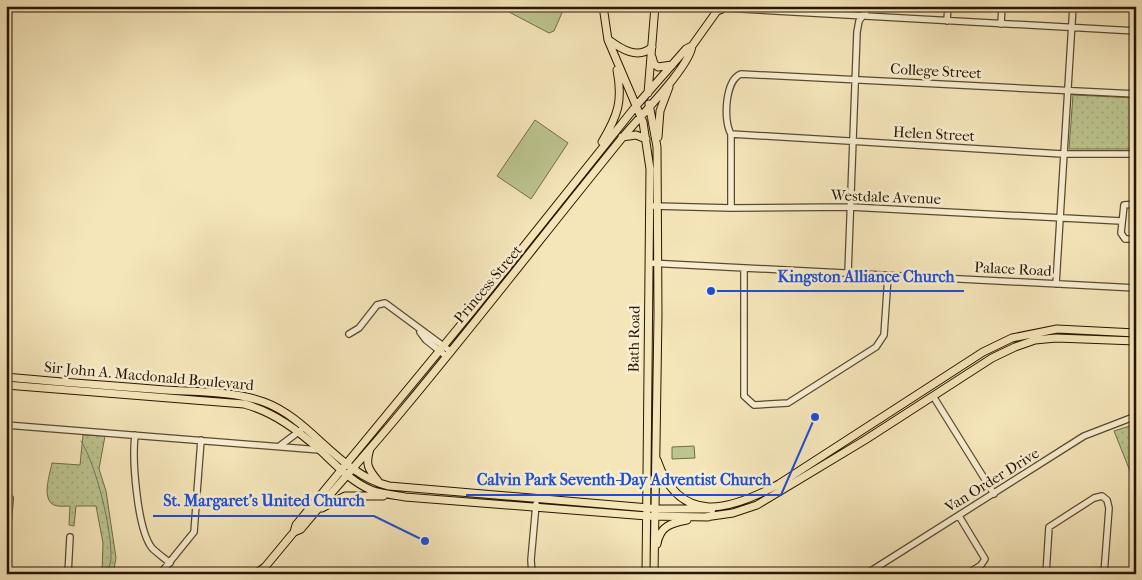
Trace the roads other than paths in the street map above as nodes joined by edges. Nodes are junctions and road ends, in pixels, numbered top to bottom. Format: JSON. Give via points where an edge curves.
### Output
{"nodes":[{"id":1,"x":603,"y":6,"type":"edge"},
{"id":2,"x":655,"y":6,"type":"edge"},
{"id":3,"x":870,"y":6,"type":"edge"},
{"id":4,"x":948,"y":6,"type":"edge"},
{"id":5,"x":1002,"y":6,"type":"edge"},
{"id":6,"x":1073,"y":6,"type":"edge"},
{"id":7,"x":723,"y":8,"type":"edge"},
{"id":8,"x":862,"y":17,"type":"junction"},
{"id":9,"x":947,"y":21,"type":"junction"},
{"id":10,"x":1001,"y":24,"type":"junction"},
{"id":11,"x":1071,"y":28,"type":"junction"},
{"id":12,"x":1136,"y":31,"type":"edge"},
{"id":13,"x":608,"y":40,"type":"junction"},
{"id":14,"x":692,"y":46,"type":"junction"},
{"id":15,"x":652,"y":51,"type":"junction"},
{"id":16,"x":615,"y":57,"type":"junction"},
{"id":17,"x":672,"y":64,"type":"junction"},
{"id":18,"x":676,"y":74,"type":"junction"},
{"id":19,"x":855,"y":79,"type":"junction"},
{"id":20,"x":1068,"y":90,"type":"junction"},
{"id":21,"x":648,"y":93,"type":"junction"},
{"id":22,"x":1136,"y":94,"type":"edge"},
{"id":23,"x":636,"y":106,"type":"junction"},
{"id":24,"x":649,"y":106,"type":"junction"},
{"id":25,"x":640,"y":116,"type":"junction"},
{"id":26,"x":731,"y":134,"type":"junction"},
{"id":27,"x":622,"y":138,"type":"junction"},
{"id":28,"x":646,"y":140,"type":"junction"},
{"id":29,"x":853,"y":142,"type":"junction"},
{"id":30,"x":657,"y":147,"type":"junction"},
{"id":31,"x":1064,"y":154,"type":"junction"},
{"id":32,"x":1136,"y":154,"type":"edge"},
{"id":33,"x":589,"y":164,"type":"junction"},
{"id":34,"x":1136,"y":204,"type":"edge"},
{"id":35,"x":653,"y":206,"type":"junction"},
{"id":36,"x":850,"y":206,"type":"junction"},
{"id":37,"x":731,"y":208,"type":"junction"},
{"id":38,"x":1059,"y":218,"type":"junction"},
{"id":39,"x":1121,"y":221,"type":"junction"},
{"id":40,"x":1136,"y":239,"type":"edge"},
{"id":41,"x":649,"y":263,"type":"junction"},
{"id":42,"x":658,"y":264,"type":"junction"},
{"id":43,"x":744,"y":268,"type":"junction"},
{"id":44,"x":848,"y":273,"type":"junction"},
{"id":45,"x":888,"y":276,"type":"junction"},
{"id":46,"x":1056,"y":284,"type":"junction"},
{"id":47,"x":1136,"y":288,"type":"edge"},
{"id":48,"x":1136,"y":333,"type":"edge"},
{"id":49,"x":349,"y":334,"type":"dead end"},
{"id":50,"x":1134,"y":342,"type":"edge"},
{"id":51,"x":442,"y":348,"type":"junction"},
{"id":52,"x":448,"y":354,"type":"junction"},
{"id":53,"x":6,"y":378,"type":"edge"},
{"id":54,"x":942,"y":378,"type":"junction"},
{"id":55,"x":6,"y":385,"type":"edge"},
{"id":56,"x":915,"y":396,"type":"junction"},
{"id":57,"x":933,"y":396,"type":"junction"},
{"id":58,"x":1136,"y":416,"type":"edge"},
{"id":59,"x":6,"y":425,"type":"edge"},
{"id":60,"x":301,"y":430,"type":"junction"},
{"id":61,"x":135,"y":435,"type":"junction"},
{"id":62,"x":201,"y":440,"type":"junction"},
{"id":63,"x":372,"y":445,"type":"junction"},
{"id":64,"x":279,"y":446,"type":"junction"},
{"id":65,"x":320,"y":450,"type":"junction"},
{"id":66,"x":656,"y":455,"type":"junction"},
{"id":67,"x":350,"y":465,"type":"junction"},
{"id":68,"x":344,"y":472,"type":"junction"},
{"id":69,"x":380,"y":484,"type":"junction"},
{"id":70,"x":994,"y":494,"type":"junction"},
{"id":71,"x":6,"y":496,"type":"edge"},
{"id":72,"x":405,"y":497,"type":"junction"},
{"id":73,"x":536,"y":503,"type":"junction"},
{"id":74,"x":651,"y":508,"type":"junction"},
{"id":75,"x":712,"y":509,"type":"junction"},
{"id":76,"x":315,"y":512,"type":"junction"},
{"id":77,"x":959,"y":516,"type":"junction"},
{"id":78,"x":651,"y":517,"type":"junction"},
{"id":79,"x":708,"y":517,"type":"junction"},
{"id":80,"x":294,"y":532,"type":"junction"},
{"id":81,"x":70,"y":538,"type":"dead end"},
{"id":82,"x":6,"y":550,"type":"edge"},
{"id":83,"x":170,"y":563,"type":"junction"},
{"id":84,"x":654,"y":564,"type":"junction"},
{"id":85,"x":264,"y":570,"type":"edge"},
{"id":86,"x":870,"y":573,"type":"edge"},
{"id":87,"x":68,"y":574,"type":"edge"},
{"id":88,"x":160,"y":574,"type":"edge"},
{"id":89,"x":255,"y":574,"type":"edge"},
{"id":90,"x":532,"y":574,"type":"edge"},
{"id":91,"x":646,"y":574,"type":"edge"},
{"id":92,"x":654,"y":574,"type":"edge"},
{"id":93,"x":968,"y":574,"type":"edge"},
{"id":94,"x":1046,"y":574,"type":"edge"},
{"id":95,"x":1104,"y":574,"type":"edge"}],
"edges":[{"from":1,"to":13,"type":"main road"},
{"from":2,"to":15,"type":"main road","name":"Bath Road"},
{"from":3,"to":8,"type":"street"},
{"from":4,"to":9,"type":"street"},
{"from":5,"to":10,"type":"street"},
{"from":6,"to":11,"type":"street"},
{"from":7,"to":8,"type":"street"},
{"from":7,"to":14,"type":"main road","name":"Princess Street"},
{"from":8,"to":9,"type":"street"},
{"from":8,"to":19,"type":"street","via":[[857,32]]},
{"from":9,"to":10,"type":"street"},
{"from":10,"to":11,"type":"street"},
{"from":11,"to":12,"type":"street"},
{"from":11,"to":20,"type":"street"},
{"from":13,"to":15,"type":"main road","via":[[628,52]]},
{"from":13,"to":16,"type":"main road"},
{"from":14,"to":17,"type":"main road","name":"Princess Street"},
{"from":14,"to":18,"type":"main road","name":"Princess Street","via":[[691,53]]},
{"from":15,"to":17,"type":"main road","via":[[654,64],[658,67]]},
{"from":15,"to":21,"type":"main road","name":"Bath Road"},
{"from":16,"to":23,"type":"main road","name":"Bath Road"},
{"from":16,"to":33,"type":"main road","via":[[620,84],[618,114]]},
{"from":17,"to":21,"type":"main road","name":"Princess Street"},
{"from":18,"to":24,"type":"main road","name":"Princess Street"},
{"from":18,"to":30,"type":"main road","via":[[663,98]]},
{"from":19,"to":20,"type":"street","name":"College Street"},
{"from":19,"to":26,"type":"street","name":"College Street","via":[[744,74],[735,77],[729,91],[727,122]]},
{"from":19,"to":29,"type":"street"},
{"from":20,"to":22,"type":"street","name":"College Street"},
{"from":20,"to":31,"type":"street"},
{"from":21,"to":23,"type":"main road","name":"Princess Street"},
{"from":21,"to":24,"type":"main road","name":"Bath Road"},
{"from":23,"to":25,"type":"main road","name":"Bath Road"},
{"from":23,"to":33,"type":"main road","name":"Princess Street"},
{"from":24,"to":25,"type":"main road","name":"Princess Street"},
{"from":24,"to":30,"type":"main road","name":"Bath Road"},
{"from":25,"to":27,"type":"main road","name":"Princess Street"},
{"from":25,"to":28,"type":"main road","name":"Bath Road"},
{"from":26,"to":29,"type":"street","name":"Helen Street"},
{"from":26,"to":37,"type":"street"},
{"from":27,"to":28,"type":"main road","via":[[636,135]]},
{"from":27,"to":52,"type":"main road","name":"Princess Street"},
{"from":28,"to":35,"type":"main road","name":"Bath Road"},
{"from":29,"to":31,"type":"street","name":"Helen Street"},
{"from":29,"to":36,"type":"street"},
{"from":30,"to":35,"type":"main road","name":"Bath Road"},
{"from":31,"to":32,"type":"street","name":"Helen Street"},
{"from":31,"to":38,"type":"street"},
{"from":33,"to":51,"type":"main road","name":"Princess Street"},
{"from":34,"to":39,"type":"street","via":[[1124,205]]},
{"from":35,"to":37,"type":"street","name":"Westdale Avenue"},
{"from":35,"to":41,"type":"main road","name":"Bath Road"},
{"from":35,"to":42,"type":"main road","name":"Bath Road"},
{"from":36,"to":37,"type":"street","name":"Westdale Avenue"},
{"from":36,"to":38,"type":"street","name":"Westdale Avenue"},
{"from":36,"to":44,"type":"street"},
{"from":38,"to":39,"type":"street","name":"Westdale Avenue"},
{"from":38,"to":46,"type":"street"},
{"from":39,"to":40,"type":"street","via":[[1122,236]]},
{"from":41,"to":42,"type":"street","name":"Palace Road"},
{"from":41,"to":74,"type":"main road","name":"Bath Road"},
{"from":42,"to":43,"type":"street","name":"Palace Road"},
{"from":42,"to":66,"type":"main road","name":"Bath Road"},
{"from":43,"to":44,"type":"street","name":"Palace Road"},
{"from":43,"to":45,"type":"street","via":[[744,396],[754,405],[788,404],[876,347],[884,335]]},
{"from":44,"to":45,"type":"street","name":"Palace Road"},
{"from":45,"to":46,"type":"street","name":"Palace Road"},
{"from":46,"to":47,"type":"street","name":"Palace Road"},
{"from":48,"to":54,"type":"main road","name":"Sir John A. Macdonald Boulevard","via":[[1057,329],[1033,333],[1012,338],[983,352]]},
{"from":49,"to":51,"type":"street","via":[[359,328],[381,303],[385,303]]},
{"from":50,"to":57,"type":"main road","via":[[1035,340],[992,358]]},
{"from":51,"to":52,"type":"street"},
{"from":51,"to":67,"type":"main road","name":"Princess Street"},
{"from":52,"to":63,"type":"main road","name":"Princess Street"},
{"from":53,"to":60,"type":"main road","name":"Sir John A. Macdonald Boulevard","via":[[247,397],[281,409]]},
{"from":54,"to":56,"type":"main road","name":"Sir John A. Macdonald Boulevard"},
{"from":54,"to":57,"type":"main road","via":[[934,388]]},
{"from":55,"to":60,"type":"main road","name":"Sir John A. Macdonald Boulevard","via":[[244,404],[272,414]]},
{"from":56,"to":57,"type":"main road"},
{"from":56,"to":75,"type":"main road","name":"Sir John A. Macdonald Boulevard","via":[[779,484],[754,497]]},
{"from":57,"to":70,"type":"street"},
{"from":57,"to":79,"type":"main road","via":[[757,505]]},
{"from":58,"to":70,"type":"street","name":"Van Order Drive","via":[[1084,436]]},
{"from":59,"to":61,"type":"street"},
{"from":60,"to":64,"type":"street"},
{"from":60,"to":65,"type":"main road","name":"Sir John A. Macdonald Boulevard"},
{"from":60,"to":67,"type":"main road","name":"Sir John A. Macdonald Boulevard"},
{"from":61,"to":62,"type":"street"},
{"from":61,"to":83,"type":"street","via":[[135,475],[145,534],[152,548]]},
{"from":62,"to":64,"type":"street"},
{"from":62,"to":83,"type":"street","via":[[194,532]]},
{"from":63,"to":67,"type":"main road","name":"Princess Street"},
{"from":63,"to":69,"type":"main road","via":[[366,461]]},
{"from":64,"to":65,"type":"street"},
{"from":65,"to":68,"type":"main road","name":"Sir John A. Macdonald Boulevard"},
{"from":66,"to":74,"type":"main road","name":"Bath Road"},
{"from":66,"to":75,"type":"main road","via":[[670,488],[692,503]]},
{"from":67,"to":68,"type":"main road","name":"Princess Street"},
{"from":67,"to":69,"type":"main road","name":"Sir John A. Macdonald Boulevard"},
{"from":68,"to":72,"type":"main road","name":"Sir John A. Macdonald Boulevard","via":[[370,490]]},
{"from":68,"to":76,"type":"main road","name":"Princess Street"},
{"from":68,"to":80,"type":"main road","name":"Princess Street","via":[[296,525]]},
{"from":69,"to":73,"type":"main road","name":"Sir John A. Macdonald Boulevard"},
{"from":70,"to":77,"type":"street","name":"Van Order Drive"},
{"from":71,"to":82,"type":"street","via":[[10,498]]},
{"from":72,"to":73,"type":"main road","name":"Sir John A. Macdonald Boulevard"},
{"from":72,"to":76,"type":"main road","via":[[345,496]]},
{"from":73,"to":74,"type":"main road","name":"Sir John A. Macdonald Boulevard"},
{"from":73,"to":78,"type":"main road","name":"Sir John A. Macdonald Boulevard"},
{"from":73,"to":90,"type":"street"},
{"from":74,"to":75,"type":"main road","name":"Sir John A. Macdonald Boulevard"},
{"from":74,"to":78,"type":"main road","name":"Bath Road"},
{"from":76,"to":80,"type":"main road","name":"Princess Street","via":[[301,529]]},
{"from":77,"to":86,"type":"street","name":"Van Order Drive"},
{"from":77,"to":93,"type":"street","via":[[985,559]]},
{"from":78,"to":79,"type":"main road","name":"Sir John A. Macdonald Boulevard"},
{"from":78,"to":84,"type":"main road","name":"Bath Road"},
{"from":78,"to":91,"type":"main road","name":"Bath Road"},
{"from":79,"to":84,"type":"main road","via":[[677,522],[664,528],[658,538]]},
{"from":80,"to":85,"type":"main road","name":"Princess Street"},
{"from":81,"to":87,"type":"street"},
{"from":83,"to":88,"type":"street"},
{"from":84,"to":92,"type":"main road","name":"Bath Road"},
{"from":85,"to":89,"type":"main road","name":"Princess Street"},
{"from":94,"to":95,"type":"street","via":[[1049,527],[1102,496],[1107,500],[1108,508]]}]}
